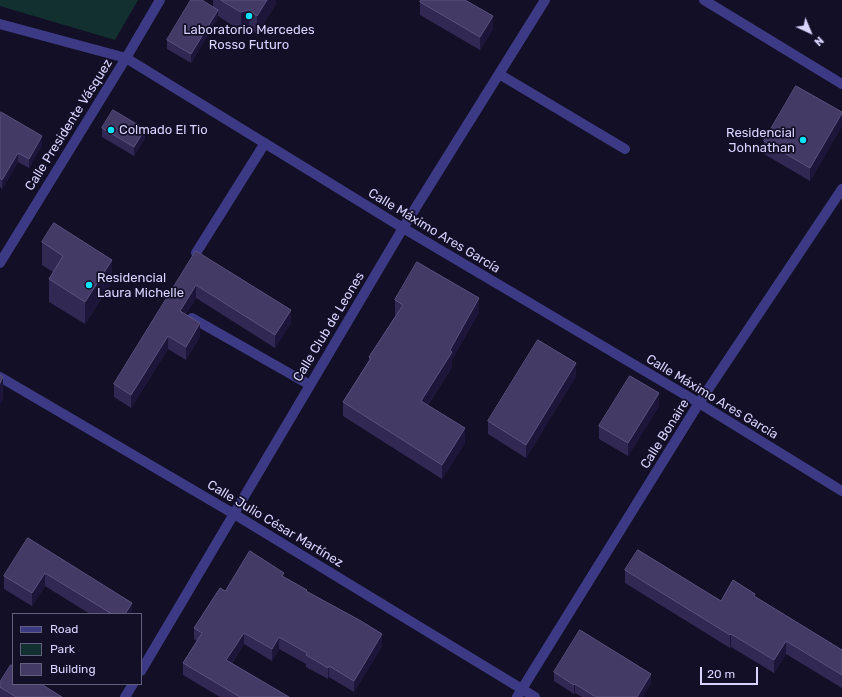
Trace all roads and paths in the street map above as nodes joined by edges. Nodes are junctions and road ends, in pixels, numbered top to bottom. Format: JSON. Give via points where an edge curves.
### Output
{"nodes":[{"id":1,"x":160,"y":0,"type":"edge"},
{"id":2,"x":545,"y":0,"type":"edge"},
{"id":3,"x":704,"y":0,"type":"edge"},
{"id":4,"x":0,"y":24,"type":"edge"},
{"id":5,"x":126,"y":58,"type":"junction"},
{"id":6,"x":499,"y":74,"type":"junction"},
{"id":7,"x":842,"y":84,"type":"edge"},
{"id":8,"x":265,"y":143,"type":"junction"},
{"id":9,"x":625,"y":149,"type":"dead end"},
{"id":10,"x":842,"y":189,"type":"edge"},
{"id":11,"x":403,"y":228,"type":"junction"},
{"id":12,"x":196,"y":253,"type":"edge"},
{"id":13,"x":0,"y":263,"type":"edge"},
{"id":14,"x":192,"y":318,"type":"edge"},
{"id":15,"x":0,"y":377,"type":"edge"},
{"id":16,"x":310,"y":385,"type":"junction"},
{"id":17,"x":699,"y":403,"type":"junction"},
{"id":18,"x":842,"y":491,"type":"edge"},
{"id":19,"x":234,"y":514,"type":"junction"},
{"id":20,"x":142,"y":669,"type":"edge"},
{"id":21,"x":132,"y":685,"type":"edge"},
{"id":22,"x":520,"y":693,"type":"edge"},
{"id":23,"x":125,"y":697,"type":"edge"},
{"id":24,"x":535,"y":697,"type":"edge"}],
"edges":[{"from":1,"to":5,"type":"street","name":"Calle Presidente Vásquez"},
{"from":2,"to":6,"type":"street","name":"Calle Club de Leones"},
{"from":3,"to":7,"type":"street"},
{"from":4,"to":5,"type":"street","name":"Calle Máximo Ares García"},
{"from":5,"to":8,"type":"street","name":"Calle Máximo Ares García"},
{"from":5,"to":13,"type":"street","name":"Calle Presidente Vásquez"},
{"from":6,"to":9,"type":"street"},
{"from":6,"to":11,"type":"street","name":"Calle Club de Leones"},
{"from":8,"to":11,"type":"street","name":"Calle Máximo Ares García"},
{"from":8,"to":12,"type":"street"},
{"from":10,"to":17,"type":"street","name":"Calle Bonaire"},
{"from":11,"to":16,"type":"street","name":"Calle Club de Leones"},
{"from":11,"to":17,"type":"street","name":"Calle Máximo Ares García"},
{"from":14,"to":16,"type":"street"},
{"from":15,"to":19,"type":"street","name":"Calle Julio César Martínez"},
{"from":16,"to":19,"type":"street","name":"Calle Club de Leones"},
{"from":17,"to":18,"type":"street","name":"Calle Máximo Ares García"},
{"from":17,"to":22,"type":"street","name":"Calle Bonaire"},
{"from":19,"to":20,"type":"street","name":"Calle Club de Leones"},
{"from":19,"to":22,"type":"street","name":"Calle Julio César Martínez"},
{"from":21,"to":23,"type":"street"},
{"from":22,"to":24,"type":"street","name":"Calle Julio César Martínez"}]}
